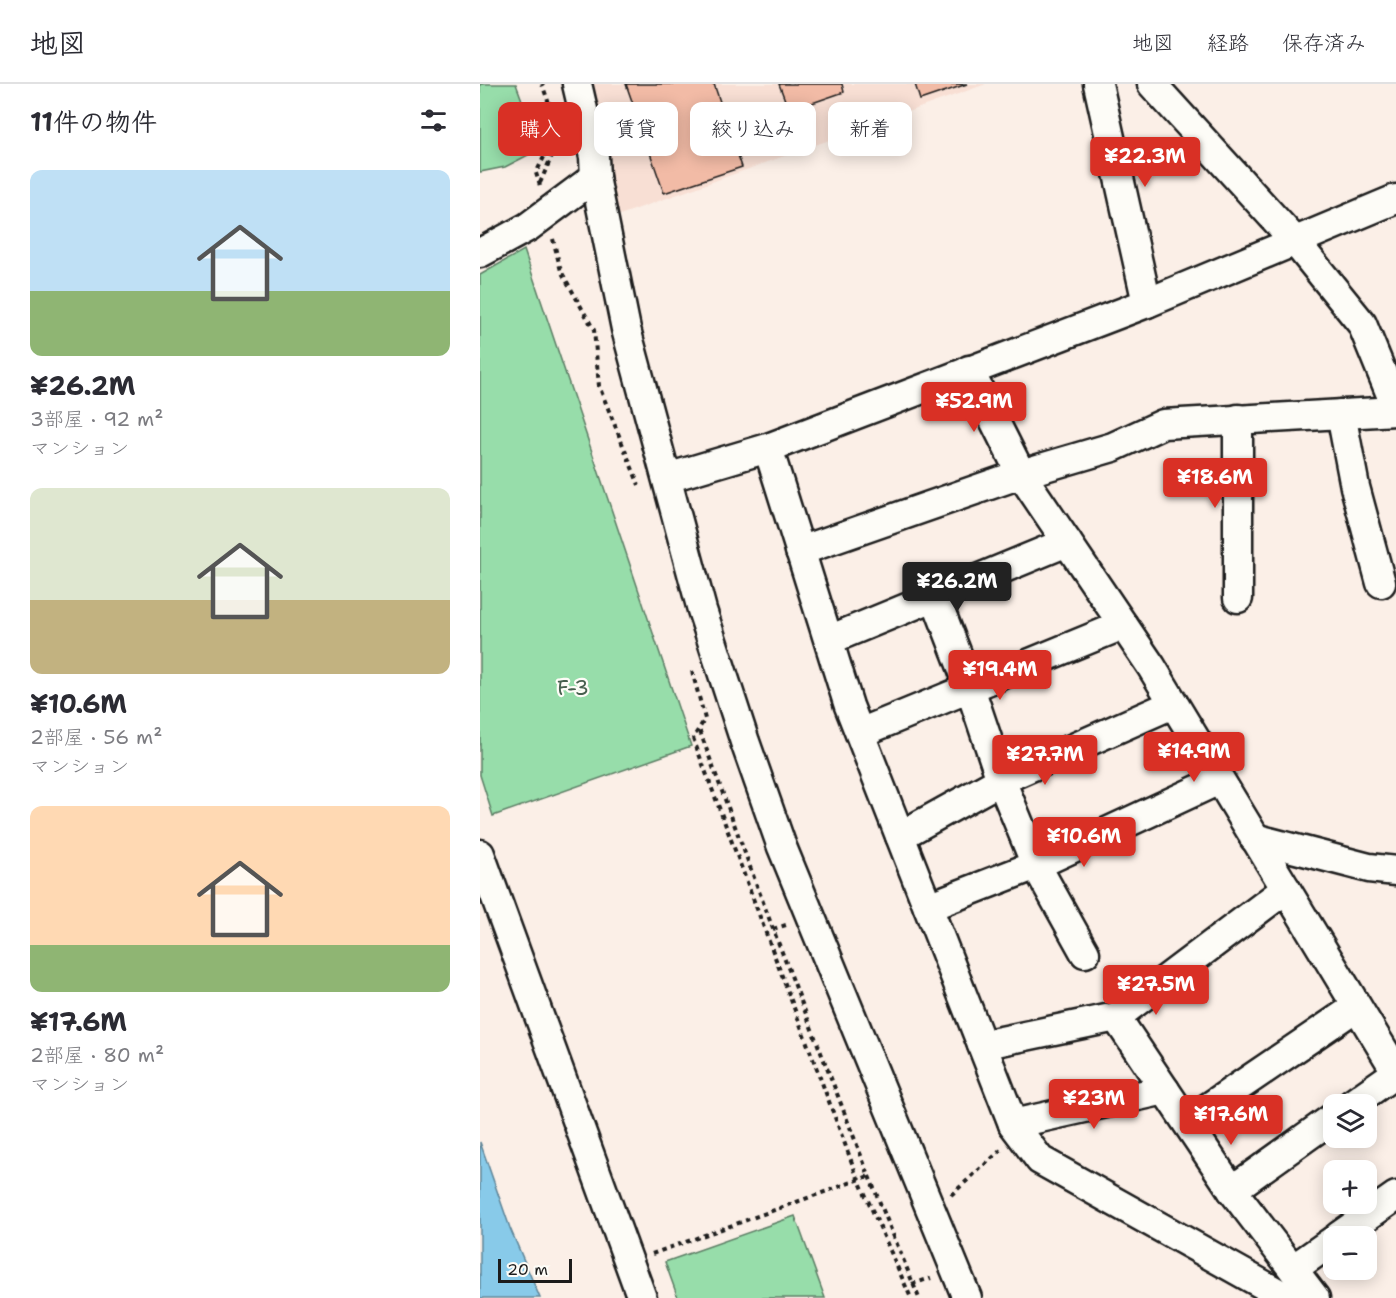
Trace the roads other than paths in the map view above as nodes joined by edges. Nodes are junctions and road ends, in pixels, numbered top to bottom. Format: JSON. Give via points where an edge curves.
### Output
{"nodes":[{"id":1,"x":577,"y":84,"type":"edge"},
{"id":2,"x":1098,"y":84,"type":"edge"},
{"id":3,"x":1152,"y":84,"type":"edge"},
{"id":4,"x":595,"y":177,"type":"junction"},
{"id":5,"x":1396,"y":199,"type":"edge"},
{"id":6,"x":1294,"y":240,"type":"junction"},
{"id":7,"x":480,"y":253,"type":"edge"},
{"id":8,"x":1147,"y":303,"type":"junction"},
{"id":9,"x":969,"y":370,"type":"junction"},
{"id":10,"x":1396,"y":409,"type":"edge"},
{"id":11,"x":1341,"y":414,"type":"junction"},
{"id":12,"x":1238,"y":419,"type":"junction"},
{"id":13,"x":768,"y":448,"type":"junction"},
{"id":14,"x":1021,"y":474,"type":"junction"},
{"id":15,"x":667,"y":478,"type":"junction"},
{"id":16,"x":1067,"y":542,"type":"junction"},
{"id":17,"x":800,"y":551,"type":"junction"},
{"id":18,"x":1381,"y":583,"type":"dead end"},
{"id":19,"x":935,"y":597,"type":"junction"},
{"id":20,"x":1238,"y":598,"type":"dead end"},
{"id":21,"x":1123,"y":625,"type":"junction"},
{"id":22,"x":829,"y":640,"type":"junction"},
{"id":23,"x":970,"y":688,"type":"junction"},
{"id":24,"x":1173,"y":704,"type":"junction"},
{"id":25,"x":860,"y":734,"type":"junction"},
{"id":26,"x":1001,"y":780,"type":"junction"},
{"id":27,"x":1219,"y":780,"type":"junction"},
{"id":28,"x":900,"y":836,"type":"junction"},
{"id":29,"x":1254,"y":838,"type":"junction"},
{"id":30,"x":480,"y":854,"type":"edge"},
{"id":31,"x":1036,"y":865,"type":"junction"},
{"id":32,"x":1396,"y":871,"type":"edge"},
{"id":33,"x":1286,"y":890,"type":"junction"},
{"id":34,"x":928,"y":907,"type":"junction"},
{"id":35,"x":1084,"y":953,"type":"dead end"},
{"id":36,"x":1356,"y":1007,"type":"junction"},
{"id":37,"x":1116,"y":1017,"type":"junction"},
{"id":38,"x":982,"y":1045,"type":"junction"},
{"id":39,"x":1396,"y":1072,"type":"edge"},
{"id":40,"x":1165,"y":1090,"type":"junction"},
{"id":41,"x":1366,"y":1094,"type":"edge"},
{"id":42,"x":1187,"y":1122,"type":"junction"},
{"id":43,"x":1323,"y":1126,"type":"edge"},
{"id":44,"x":1018,"y":1131,"type":"junction"},
{"id":45,"x":1232,"y":1190,"type":"junction"},
{"id":46,"x":1396,"y":1196,"type":"edge"},
{"id":47,"x":1353,"y":1226,"type":"edge"},
{"id":48,"x":1323,"y":1248,"type":"edge"},
{"id":49,"x":1293,"y":1269,"type":"junction"},
{"id":50,"x":642,"y":1298,"type":"edge"},
{"id":51,"x":967,"y":1298,"type":"edge"},
{"id":52,"x":1287,"y":1298,"type":"edge"},
{"id":53,"x":1315,"y":1298,"type":"edge"}],
"edges":[{"from":1,"to":4,"type":"street"},
{"from":2,"to":8,"type":"street"},
{"from":3,"to":6,"type":"street"},
{"from":4,"to":7,"type":"street","via":[[528,227]]},
{"from":4,"to":15,"type":"street","via":[[626,329]]},
{"from":5,"to":6,"type":"street"},
{"from":6,"to":8,"type":"street"},
{"from":6,"to":10,"type":"street","via":[[1362,324]]},
{"from":8,"to":9,"type":"street"},
{"from":9,"to":13,"type":"street"},
{"from":9,"to":14,"type":"street"},
{"from":10,"to":11,"type":"street"},
{"from":11,"to":12,"type":"street"},
{"from":11,"to":18,"type":"street","via":[[1355,487]]},
{"from":12,"to":14,"type":"street","via":[[1163,424],[1113,447]]},
{"from":12,"to":20,"type":"street"},
{"from":13,"to":15,"type":"street"},
{"from":13,"to":17,"type":"street"},
{"from":14,"to":16,"type":"street"},
{"from":14,"to":17,"type":"street"},
{"from":15,"to":51,"type":"street","via":[[702,610],[783,847]]},
{"from":16,"to":19,"type":"street"},
{"from":16,"to":21,"type":"street"},
{"from":17,"to":22,"type":"street"},
{"from":19,"to":22,"type":"street"},
{"from":19,"to":23,"type":"street"},
{"from":21,"to":23,"type":"street"},
{"from":21,"to":24,"type":"street"},
{"from":22,"to":25,"type":"street"},
{"from":23,"to":25,"type":"street"},
{"from":23,"to":26,"type":"street"},
{"from":24,"to":26,"type":"street"},
{"from":24,"to":27,"type":"street"},
{"from":25,"to":28,"type":"street"},
{"from":26,"to":28,"type":"street"},
{"from":26,"to":31,"type":"street"},
{"from":27,"to":29,"type":"street"},
{"from":27,"to":31,"type":"street"},
{"from":28,"to":34,"type":"street"},
{"from":29,"to":32,"type":"street"},
{"from":29,"to":33,"type":"street"},
{"from":30,"to":50,"type":"street"},
{"from":31,"to":34,"type":"street"},
{"from":31,"to":35,"type":"street"},
{"from":33,"to":36,"type":"street"},
{"from":33,"to":37,"type":"street"},
{"from":34,"to":38,"type":"street"},
{"from":36,"to":39,"type":"street"},
{"from":36,"to":42,"type":"street"},
{"from":37,"to":38,"type":"street"},
{"from":37,"to":40,"type":"street"},
{"from":38,"to":44,"type":"street"},
{"from":39,"to":41,"type":"street"},
{"from":40,"to":42,"type":"street"},
{"from":40,"to":44,"type":"street"},
{"from":42,"to":45,"type":"street"},
{"from":43,"to":45,"type":"street"},
{"from":44,"to":52,"type":"street","via":[[1040,1160]]},
{"from":45,"to":49,"type":"street"},
{"from":46,"to":47,"type":"street"},
{"from":48,"to":49,"type":"street"},
{"from":49,"to":53,"type":"street"}]}
